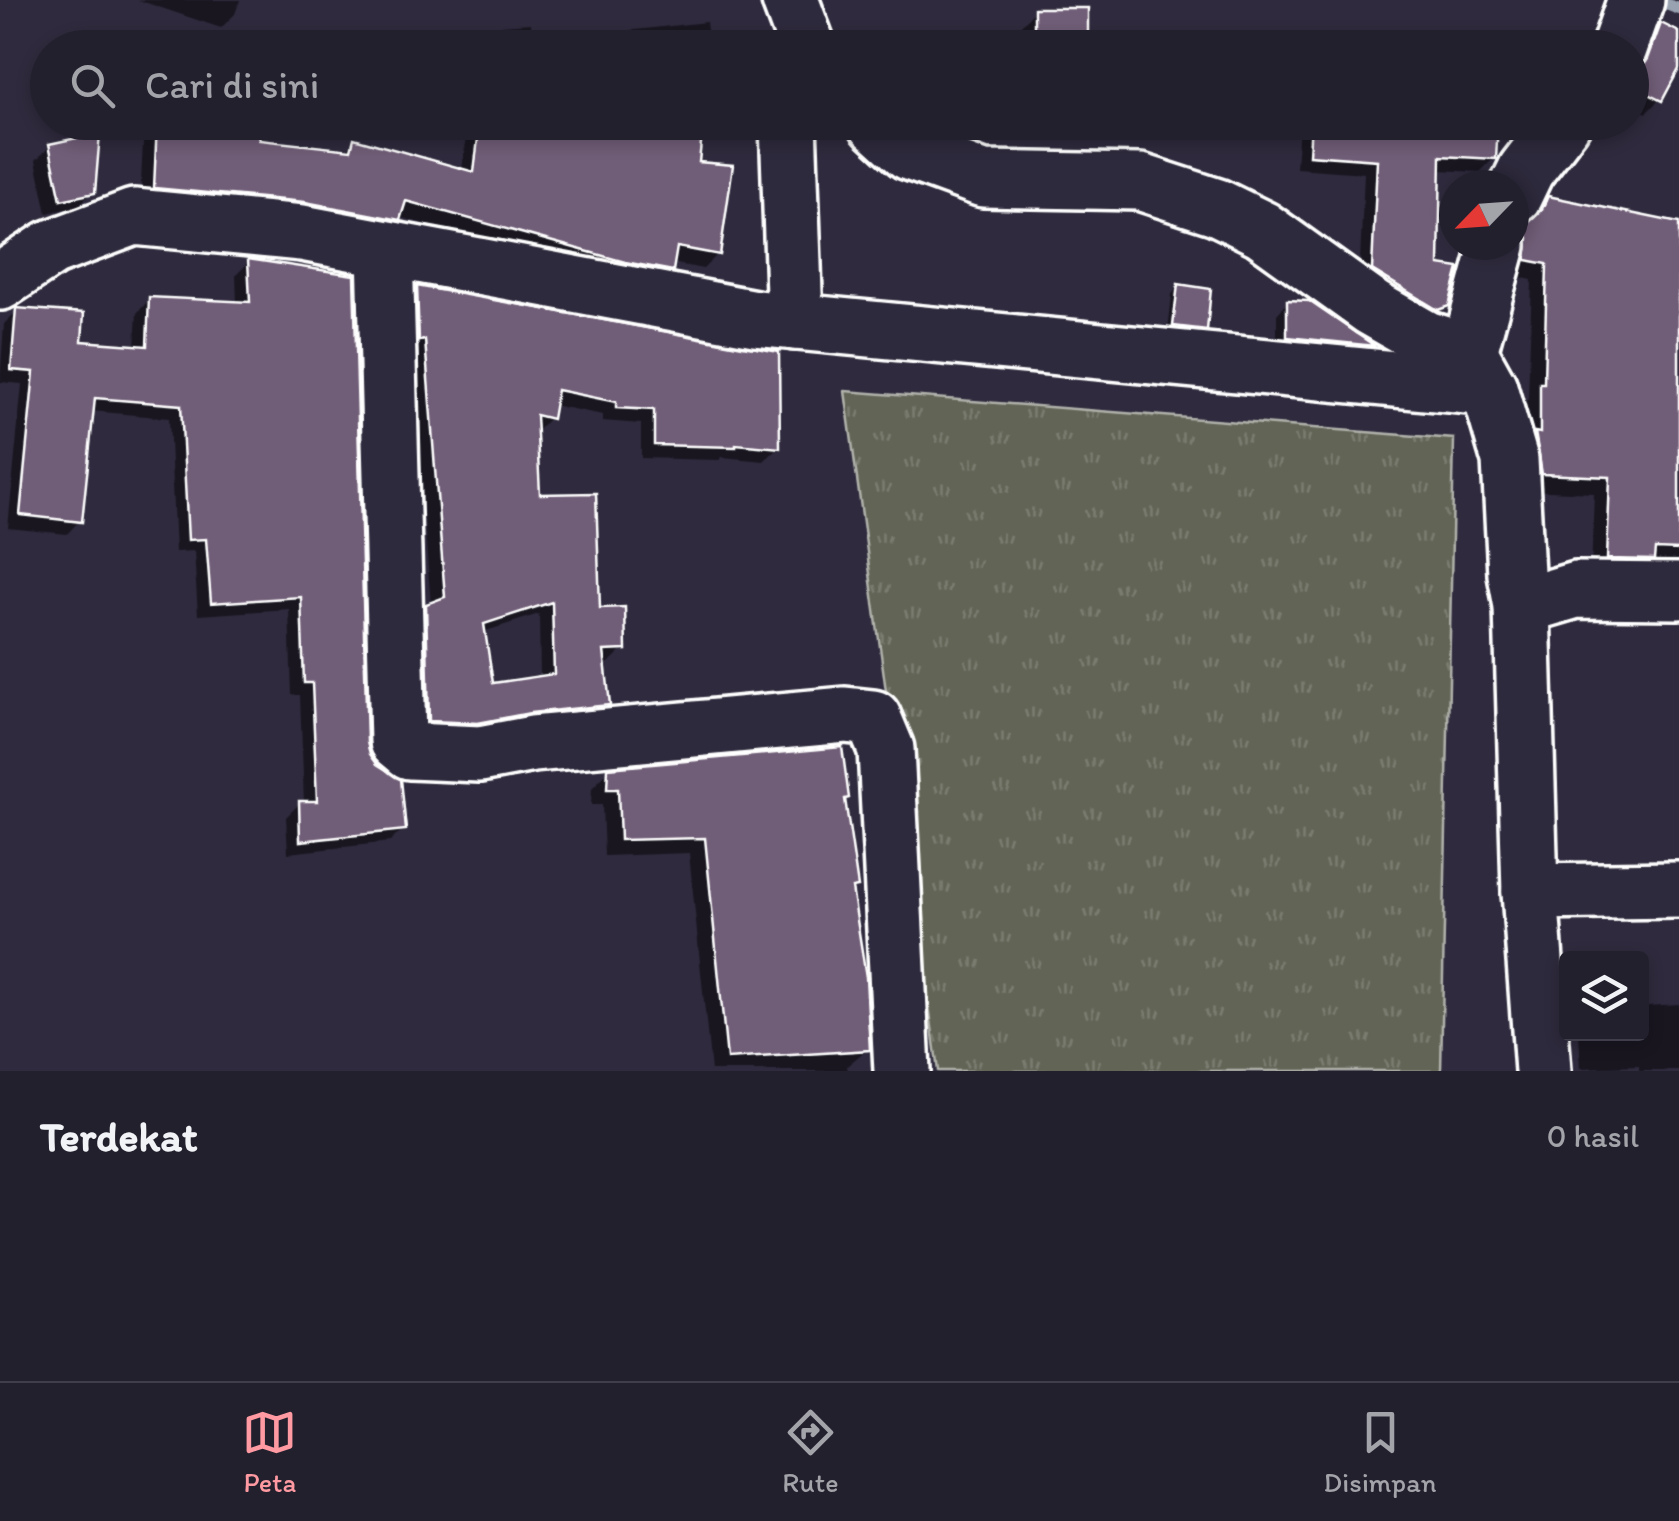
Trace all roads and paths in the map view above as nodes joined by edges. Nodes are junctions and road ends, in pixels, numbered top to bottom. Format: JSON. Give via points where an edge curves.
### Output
{"nodes":[{"id":1,"x":786,"y":0,"type":"edge"},
{"id":2,"x":1636,"y":0,"type":"edge"},
{"id":3,"x":785,"y":30,"type":"edge"},
{"id":4,"x":800,"y":30,"type":"edge"},
{"id":5,"x":1625,"y":30,"type":"edge"},
{"id":6,"x":789,"y":140,"type":"edge"},
{"id":7,"x":896,"y":140,"type":"edge"},
{"id":8,"x":1549,"y":140,"type":"edge"},
{"id":9,"x":1526,"y":170,"type":"edge"},
{"id":10,"x":385,"y":249,"type":"junction"},
{"id":11,"x":1496,"y":260,"type":"edge"},
{"id":12,"x":0,"y":282,"type":"edge"},
{"id":13,"x":796,"y":322,"type":"junction"},
{"id":14,"x":1479,"y":370,"type":"junction"},
{"id":15,"x":1679,"y":591,"type":"edge"},
{"id":16,"x":1522,"y":606,"type":"junction"},
{"id":17,"x":1679,"y":890,"type":"edge"},
{"id":18,"x":1530,"y":892,"type":"junction"},
{"id":19,"x":902,"y":1071,"type":"edge"},
{"id":20,"x":1544,"y":1071,"type":"edge"}],
"edges":[{"from":1,"to":3,"type":"street"},
{"from":1,"to":4,"type":"street"},
{"from":2,"to":5,"type":"street"},
{"from":6,"to":13,"type":"street"},
{"from":7,"to":14,"type":"street","via":[[909,152],[984,179],[1140,182],[1217,207],[1262,229]]},
{"from":8,"to":9,"type":"street"},
{"from":10,"to":12,"type":"street","via":[[302,232],[134,217],[51,248]]},
{"from":10,"to":13,"type":"street"},
{"from":10,"to":19,"type":"street","via":[[398,741],[410,751],[480,754],[845,715],[873,718],[886,748]]},
{"from":11,"to":14,"type":"street"},
{"from":13,"to":14,"type":"street"},
{"from":14,"to":16,"type":"street","via":[[1510,460]]},
{"from":15,"to":16,"type":"street","via":[[1576,590]]},
{"from":16,"to":18,"type":"street"},
{"from":17,"to":18,"type":"street"},
{"from":18,"to":20,"type":"street"}]}
